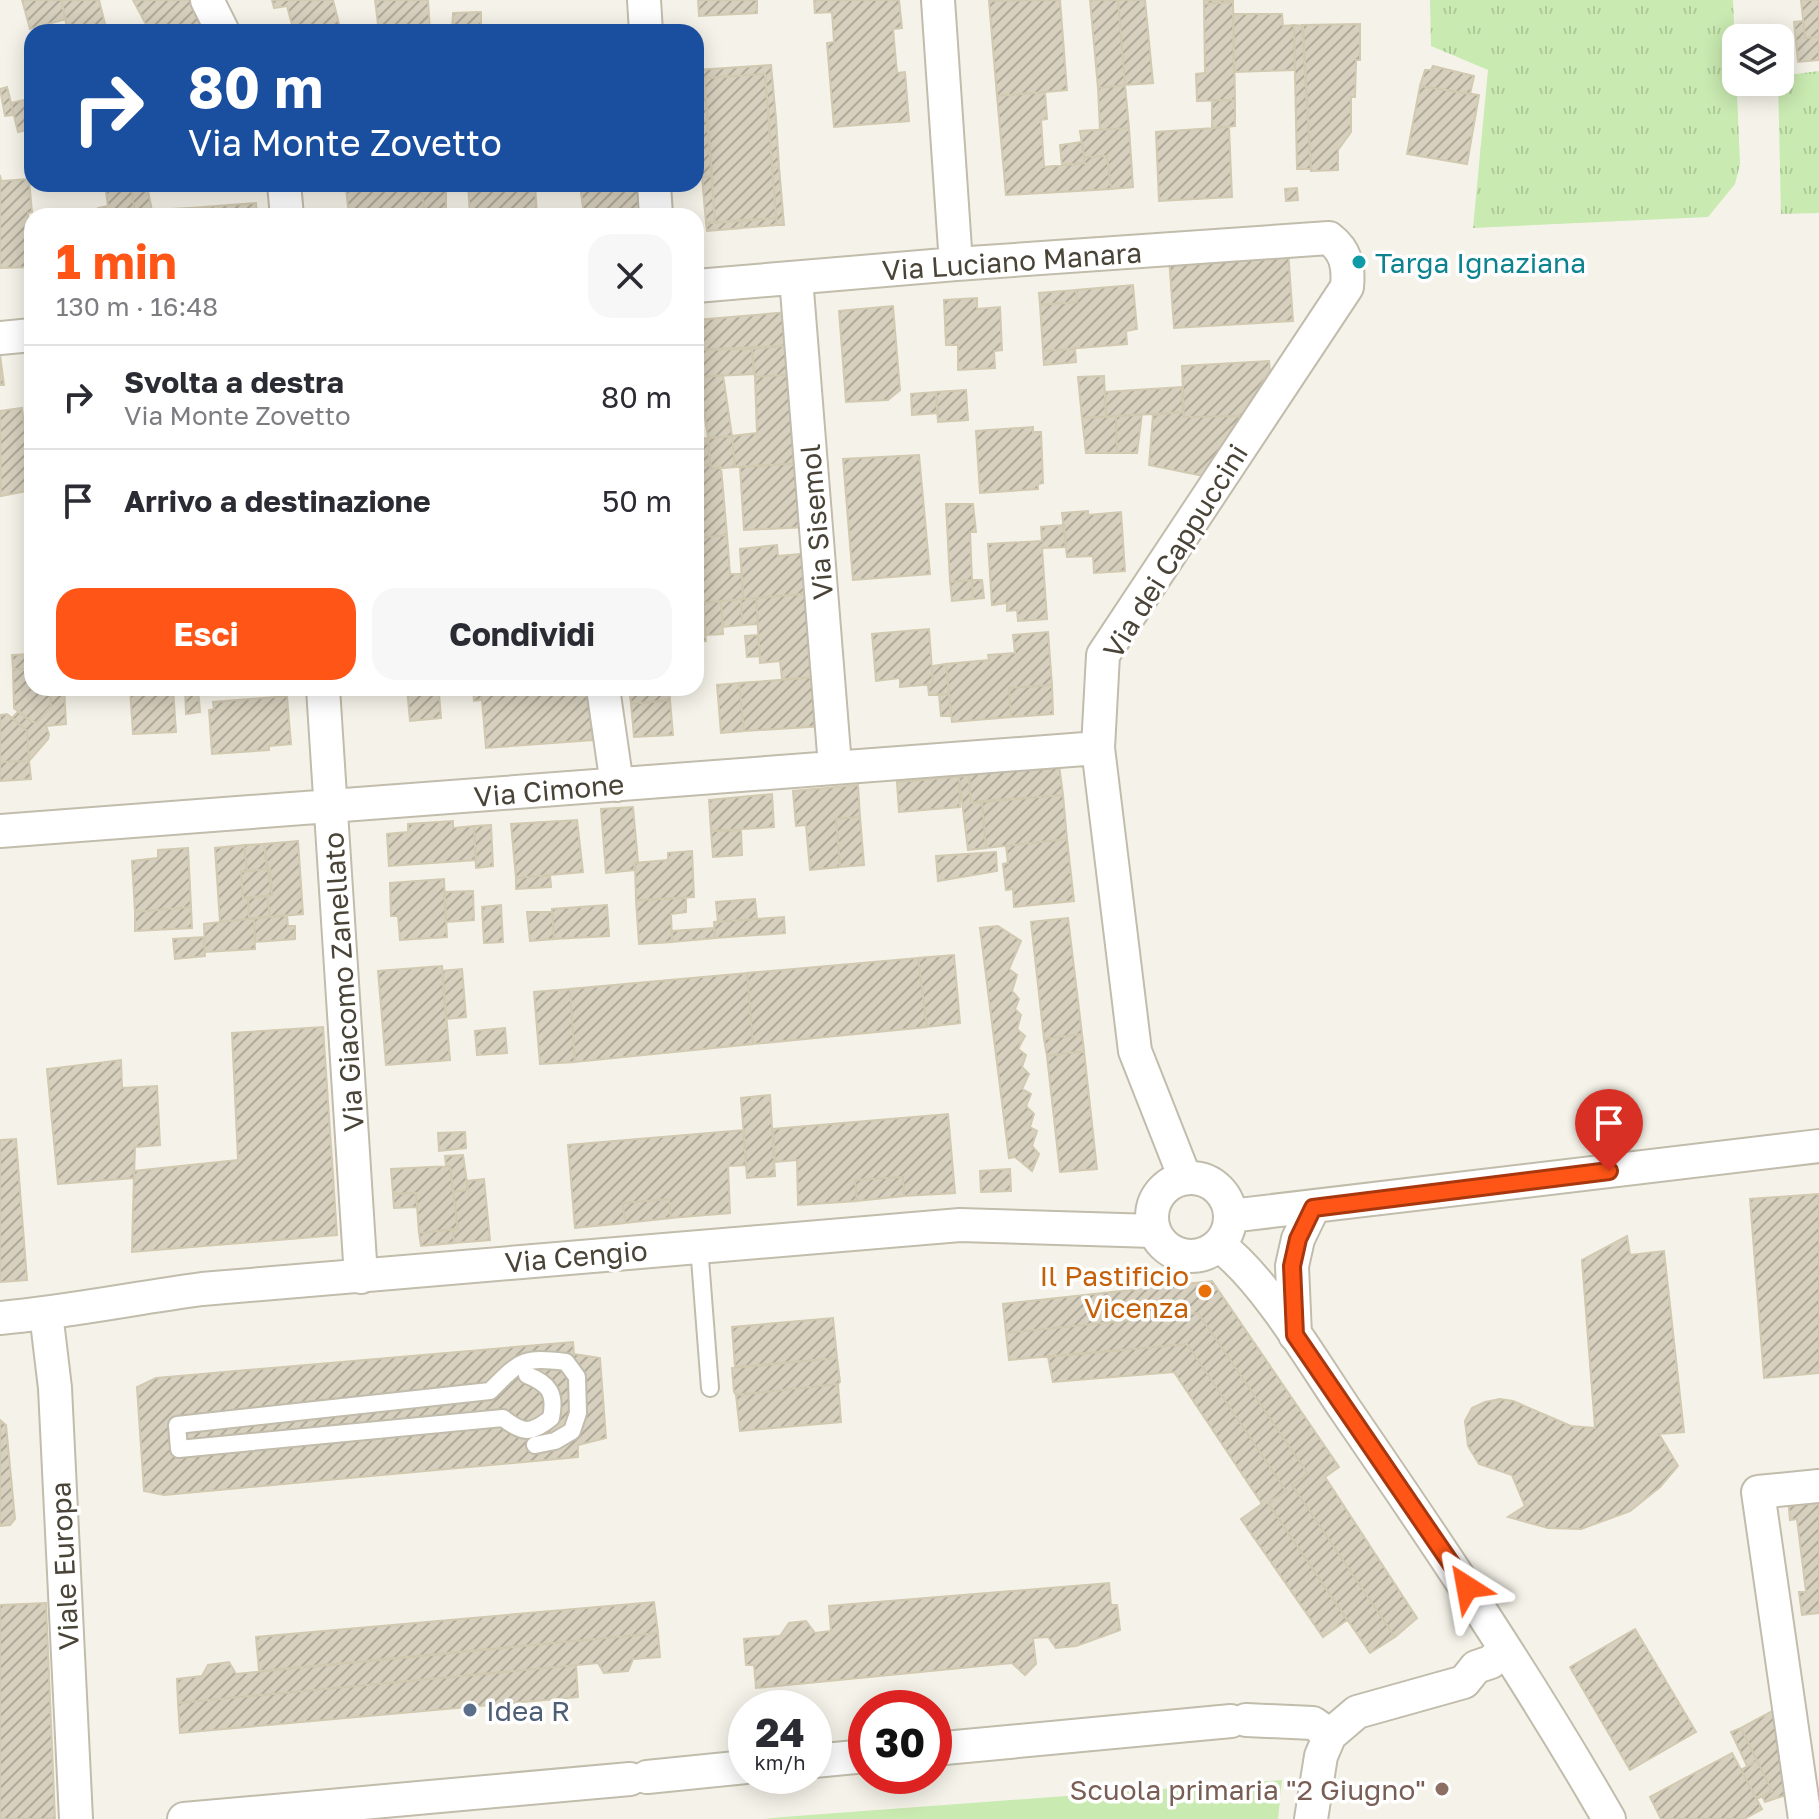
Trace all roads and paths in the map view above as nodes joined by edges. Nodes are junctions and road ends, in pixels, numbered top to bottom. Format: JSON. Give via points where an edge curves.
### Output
{"nodes":[{"id":1,"x":207,"y":0,"type":"edge"},
{"id":2,"x":644,"y":0,"type":"edge"},
{"id":3,"x":938,"y":0,"type":"edge"},
{"id":4,"x":219,"y":24,"type":"edge"},
{"id":5,"x":646,"y":24,"type":"edge"},
{"id":6,"x":1329,"y":238,"type":"joint"},
{"id":7,"x":956,"y":264,"type":"junction"},
{"id":8,"x":796,"y":278,"type":"junction"},
{"id":9,"x":704,"y":285,"type":"edge"},
{"id":10,"x":24,"y":336,"type":"edge"},
{"id":11,"x":0,"y":338,"type":"edge"},
{"id":12,"x":324,"y":696,"type":"edge"},
{"id":13,"x":604,"y":696,"type":"edge"},
{"id":14,"x":1098,"y":748,"type":"junction"},
{"id":15,"x":835,"y":766,"type":"junction"},
{"id":16,"x":617,"y":785,"type":"junction"},
{"id":17,"x":332,"y":807,"type":"junction"},
{"id":18,"x":0,"y":831,"type":"edge"},
{"id":19,"x":1819,"y":1146,"type":"edge"},
{"id":20,"x":1185,"y":1178,"type":"junction"},
{"id":21,"x":1313,"y":1208,"type":"junction"},
{"id":22,"x":1154,"y":1231,"type":"junction"},
{"id":23,"x":1225,"y":1231,"type":"junction"},
{"id":24,"x":699,"y":1246,"type":"junction"},
{"id":25,"x":361,"y":1277,"type":"junction"},
{"id":26,"x":46,"y":1313,"type":"junction"},
{"id":27,"x":0,"y":1318,"type":"edge"},
{"id":28,"x":1295,"y":1335,"type":"junction"},
{"id":29,"x":527,"y":1375,"type":"dead end"},
{"id":30,"x":710,"y":1388,"type":"dead end"},
{"id":31,"x":535,"y":1445,"type":"dead end"},
{"id":32,"x":1819,"y":1486,"type":"edge"},
{"id":33,"x":1504,"y":1649,"type":"junction"},
{"id":34,"x":1330,"y":1735,"type":"junction"},
{"id":35,"x":952,"y":1747,"type":"edge"},
{"id":36,"x":728,"y":1769,"type":"edge"},
{"id":37,"x":76,"y":1819,"type":"edge"},
{"id":38,"x":184,"y":1819,"type":"edge"},
{"id":39,"x":1311,"y":1819,"type":"edge"},
{"id":40,"x":1609,"y":1819,"type":"edge"},
{"id":41,"x":1805,"y":1819,"type":"edge"}],
"edges":[{"from":1,"to":4,"type":"street"},
{"from":2,"to":5,"type":"street"},
{"from":3,"to":7,"type":"street"},
{"from":6,"to":7,"type":"street","name":"Via Luciano Manara"},
{"from":6,"to":14,"type":"street","name":"Via dei Cappuccini","via":[[1345,255],[1347,287],[1103,655]]},
{"from":7,"to":8,"type":"street","name":"Via Luciano Manara"},
{"from":8,"to":9,"type":"street","name":"Via Luciano Manara"},
{"from":8,"to":15,"type":"street","name":"Via Sisemol"},
{"from":10,"to":11,"type":"street"},
{"from":12,"to":17,"type":"street","name":"Via Giacomo Zanellato"},
{"from":13,"to":16,"type":"street"},
{"from":14,"to":15,"type":"street","name":"Via Cimone"},
{"from":14,"to":20,"type":"street","name":"Via dei Cappuccini","via":[[1135,1051]]},
{"from":15,"to":16,"type":"street","name":"Via Cimone"},
{"from":16,"to":17,"type":"street","name":"Via Cimone"},
{"from":17,"to":18,"type":"street","name":"Via Cimone"},
{"from":17,"to":25,"type":"street","name":"Via Giacomo Zanellato"},
{"from":19,"to":21,"type":"street"},
{"from":20,"to":22,"type":"street","via":[[1161,1192],[1151,1218]]},
{"from":20,"to":23,"type":"street","via":[[1216,1187],[1229,1205]]},
{"from":21,"to":23,"type":"street"},
{"from":21,"to":28,"type":"street","via":[[1292,1266]]},
{"from":22,"to":23,"type":"street","via":[[1161,1243],[1180,1255],[1201,1256]]},
{"from":22,"to":24,"type":"street","name":"Via Cengio","via":[[960,1225]]},
{"from":23,"to":28,"type":"street","via":[[1240,1261]]},
{"from":24,"to":25,"type":"street","name":"Via Cengio"},
{"from":24,"to":30,"type":"lane"},
{"from":25,"to":26,"type":"street","name":"Via Cengio","via":[[202,1289]]},
{"from":26,"to":27,"type":"street","name":"Via Cengio"},
{"from":26,"to":37,"type":"street","name":"Viale Europa","via":[[55,1388]]},
{"from":28,"to":33,"type":"street"},
{"from":29,"to":31,"type":"lane","via":[[545,1382],[555,1399],[551,1418],[536,1430],[518,1430],[503,1418],[179,1449],[177,1425],[490,1391],[518,1363],[537,1358],[566,1362],[577,1377],[578,1413],[572,1431]]},
{"from":32,"to":41,"type":"street","via":[[1758,1492]]},
{"from":33,"to":34,"type":"street","via":[[1464,1682],[1357,1712]]},
{"from":33,"to":40,"type":"street"},
{"from":34,"to":35,"type":"street","via":[[1313,1723],[1238,1720]]},
{"from":34,"to":39,"type":"street","via":[[1321,1756]]},
{"from":36,"to":38,"type":"street"}]}
